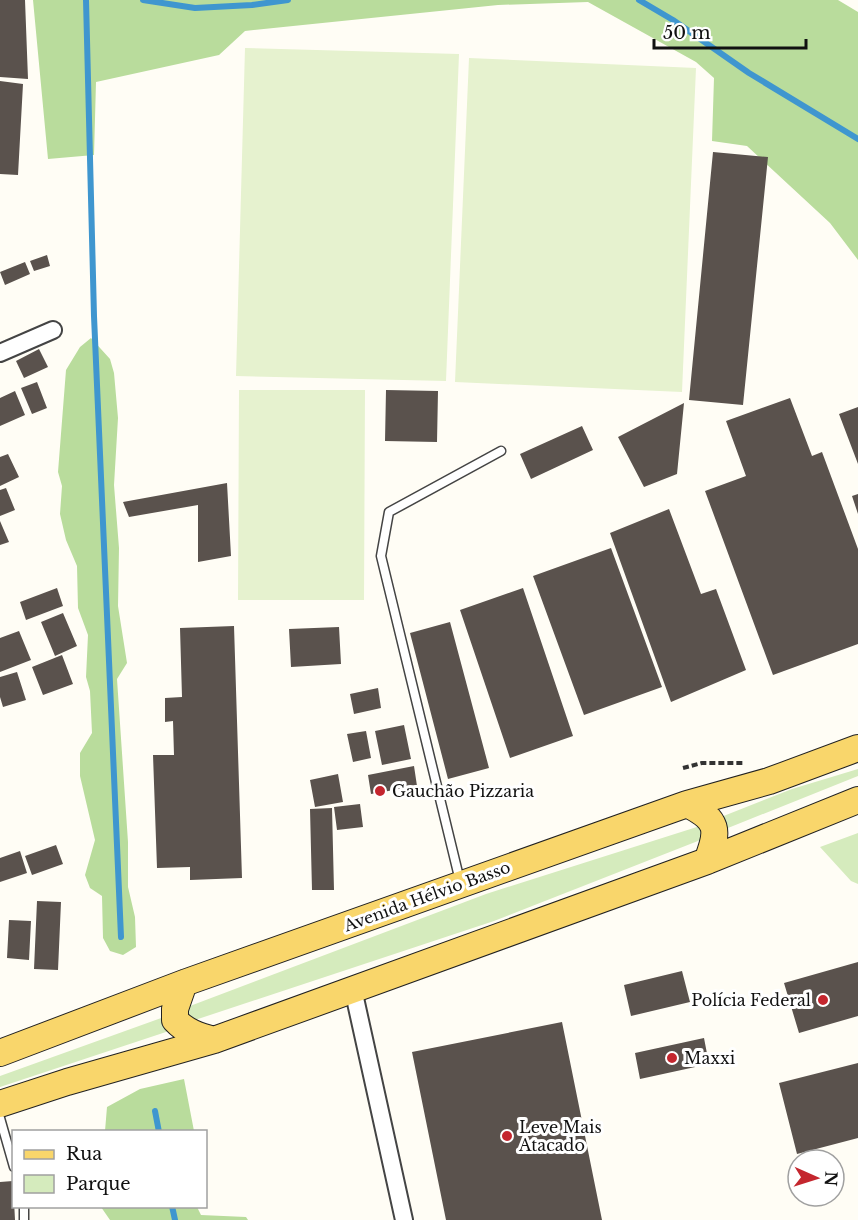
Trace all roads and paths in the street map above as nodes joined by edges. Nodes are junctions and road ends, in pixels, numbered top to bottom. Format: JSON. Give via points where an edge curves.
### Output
{"nodes":[{"id":1,"x":52,"y":330,"type":"dead end"},
{"id":2,"x":0,"y":353,"type":"edge"},
{"id":3,"x":501,"y":450,"type":"dead end"},
{"id":4,"x":858,"y":748,"type":"edge"},
{"id":5,"x":858,"y":800,"type":"edge"},
{"id":6,"x":687,"y":804,"type":"junction"},
{"id":7,"x":706,"y":861,"type":"junction"},
{"id":8,"x":461,"y":884,"type":"junction"},
{"id":9,"x":184,"y":982,"type":"junction"},
{"id":10,"x":353,"y":989,"type":"junction"},
{"id":11,"x":214,"y":1040,"type":"junction"},
{"id":12,"x":0,"y":1053,"type":"edge"},
{"id":13,"x":0,"y":1104,"type":"edge"},
{"id":14,"x":0,"y":1118,"type":"edge"},
{"id":15,"x":12,"y":1160,"type":"edge"},
{"id":16,"x":404,"y":1220,"type":"edge"}],
"edges":[{"from":1,"to":2,"type":"street"},
{"from":3,"to":8,"type":"lane","via":[[389,512],[381,556]]},
{"from":4,"to":6,"type":"main road","name":"Avenida Hélvio Basso","via":[[769,781]]},
{"from":5,"to":7,"type":"main road"},
{"from":6,"to":7,"type":"main road","via":[[701,811],[715,828],[716,837]]},
{"from":6,"to":8,"type":"main road","name":"Avenida Hélvio Basso"},
{"from":7,"to":10,"type":"main road"},
{"from":8,"to":9,"type":"main road","name":"Avenida Hélvio Basso"},
{"from":9,"to":11,"type":"main road","via":[[175,1020],[182,1028]]},
{"from":9,"to":12,"type":"main road","name":"Avenida Hélvio Basso"},
{"from":10,"to":11,"type":"main road"},
{"from":10,"to":16,"type":"street"},
{"from":11,"to":13,"type":"main road"},
{"from":14,"to":15,"type":"lane"}]}
